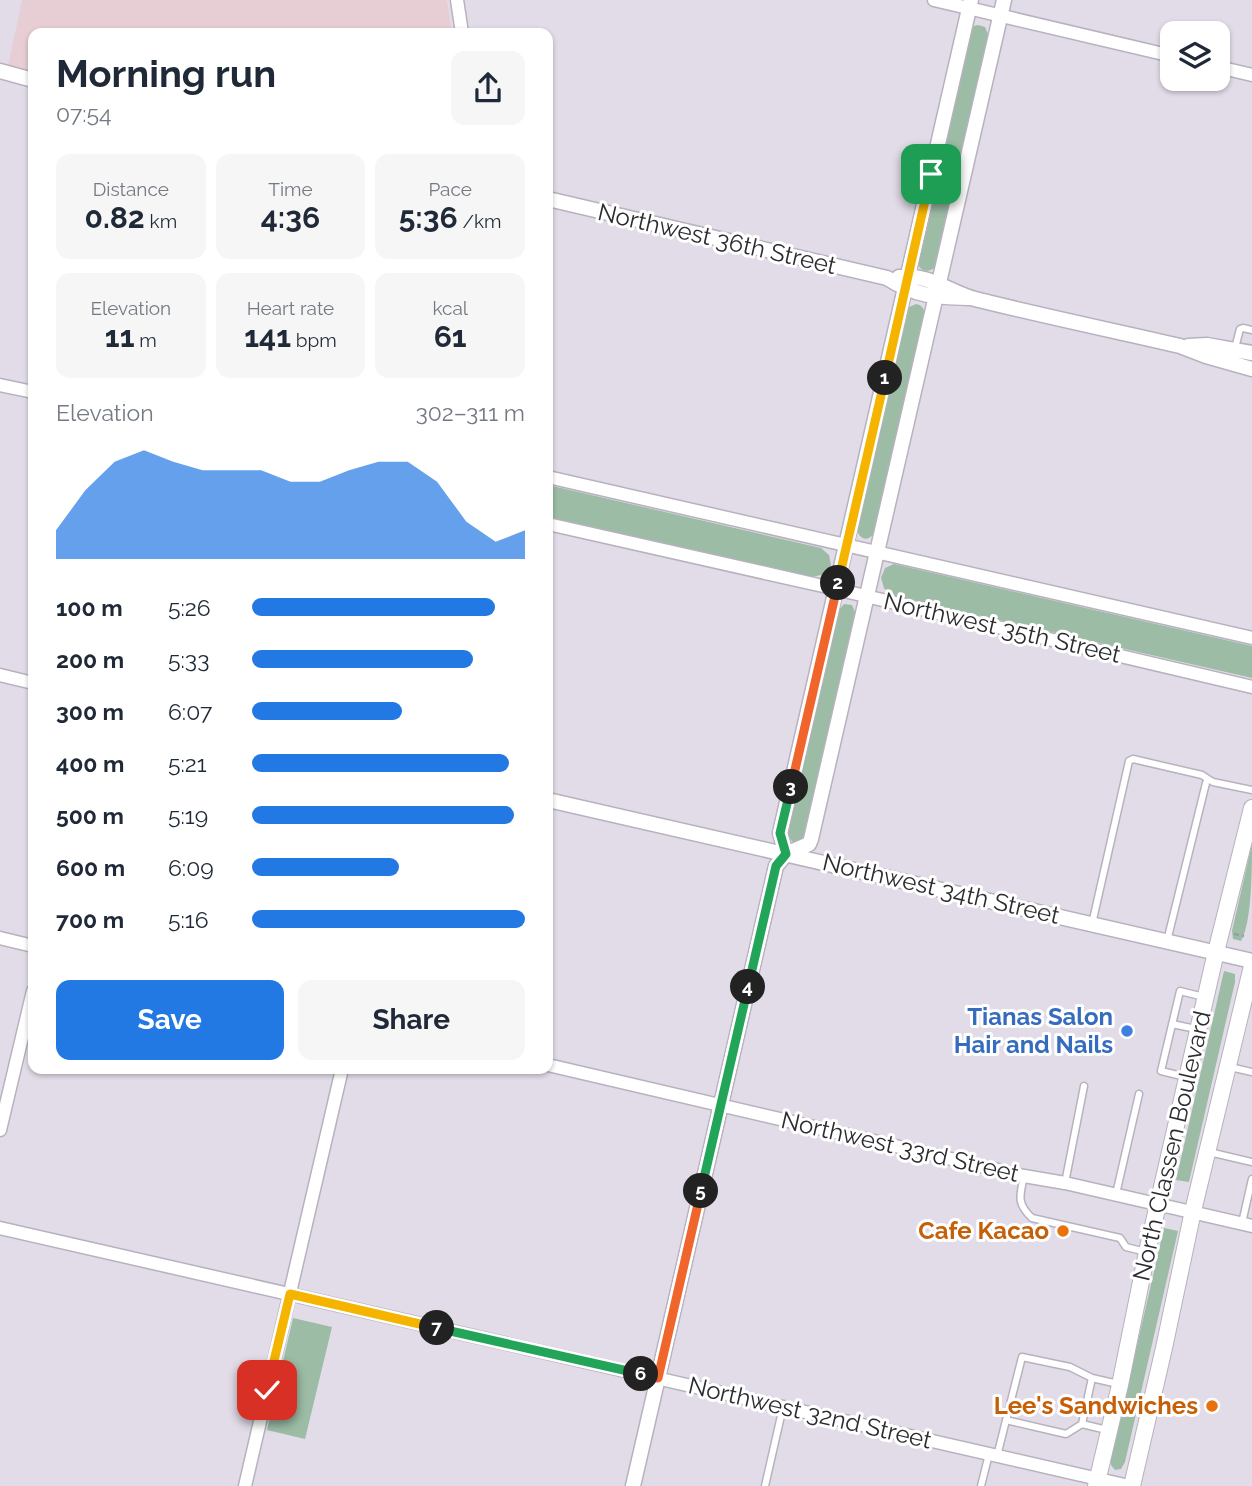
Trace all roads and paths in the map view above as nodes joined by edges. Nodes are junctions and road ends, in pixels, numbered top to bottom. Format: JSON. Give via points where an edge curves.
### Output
{"nodes":[{"id":1,"x":457,"y":0,"type":"edge"},
{"id":2,"x":934,"y":0,"type":"edge"},
{"id":3,"x":1004,"y":0,"type":"edge"},
{"id":4,"x":971,"y":4,"type":"edge"},
{"id":5,"x":1000,"y":15,"type":"junction"},
{"id":6,"x":461,"y":28,"type":"edge"},
{"id":7,"x":1160,"y":53,"type":"edge"},
{"id":8,"x":1230,"y":70,"type":"edge"},
{"id":9,"x":0,"y":71,"type":"edge"},
{"id":10,"x":1252,"y":75,"type":"edge"},
{"id":11,"x":0,"y":78,"type":"edge"},
{"id":12,"x":28,"y":79,"type":"edge"},
{"id":13,"x":553,"y":200,"type":"edge"},
{"id":14,"x":906,"y":283,"type":"junction"},
{"id":15,"x":937,"y":290,"type":"junction"},
{"id":16,"x":1252,"y":330,"type":"edge"},
{"id":17,"x":1180,"y":346,"type":"junction"},
{"id":18,"x":1234,"y":350,"type":"junction"},
{"id":19,"x":1252,"y":353,"type":"edge"},
{"id":20,"x":1252,"y":369,"type":"edge"},
{"id":21,"x":0,"y":385,"type":"edge"},
{"id":22,"x":28,"y":391,"type":"edge"},
{"id":23,"x":553,"y":478,"type":"edge"},
{"id":24,"x":553,"y":525,"type":"edge"},
{"id":25,"x":846,"y":545,"type":"junction"},
{"id":26,"x":878,"y":553,"type":"junction"},
{"id":27,"x":837,"y":589,"type":"junction"},
{"id":28,"x":867,"y":597,"type":"junction"},
{"id":29,"x":1252,"y":638,"type":"edge"},
{"id":30,"x":0,"y":675,"type":"edge"},
{"id":31,"x":28,"y":682,"type":"edge"},
{"id":32,"x":1252,"y":687,"type":"edge"},
{"id":33,"x":1208,"y":779,"type":"junction"},
{"id":34,"x":1252,"y":790,"type":"edge"},
{"id":35,"x":553,"y":801,"type":"edge"},
{"id":36,"x":1252,"y":808,"type":"edge"},
{"id":37,"x":786,"y":854,"type":"junction"},
{"id":38,"x":1092,"y":924,"type":"junction"},
{"id":39,"x":1233,"y":934,"type":"dead end"},
{"id":40,"x":1244,"y":936,"type":"dead end"},
{"id":41,"x":0,"y":938,"type":"edge"},
{"id":42,"x":1167,"y":941,"type":"junction"},
{"id":43,"x":28,"y":945,"type":"edge"},
{"id":44,"x":1216,"y":952,"type":"junction"},
{"id":45,"x":1252,"y":963,"type":"edge"},
{"id":46,"x":1206,"y":997,"type":"junction"},
{"id":47,"x":1248,"y":1003,"type":"edge"},
{"id":48,"x":28,"y":1012,"type":"edge"},
{"id":49,"x":1172,"y":1024,"type":"junction"},
{"id":50,"x":1198,"y":1030,"type":"junction"},
{"id":51,"x":553,"y":1066,"type":"edge"},
{"id":52,"x":1228,"y":1067,"type":"junction"},
{"id":53,"x":1252,"y":1072,"type":"edge"},
{"id":54,"x":341,"y":1074,"type":"edge"},
{"id":55,"x":1187,"y":1077,"type":"junction"},
{"id":56,"x":1084,"y":1086,"type":"dead end"},
{"id":57,"x":1139,"y":1094,"type":"dead end"},
{"id":58,"x":721,"y":1105,"type":"junction"},
{"id":59,"x":0,"y":1130,"type":"edge"},
{"id":60,"x":1207,"y":1152,"type":"junction"},
{"id":61,"x":1252,"y":1162,"type":"edge"},
{"id":62,"x":1024,"y":1175,"type":"junction"},
{"id":63,"x":1252,"y":1178,"type":"edge"},
{"id":64,"x":1065,"y":1182,"type":"junction"},
{"id":65,"x":1116,"y":1194,"type":"junction"},
{"id":66,"x":1159,"y":1203,"type":"junction"},
{"id":67,"x":1193,"y":1211,"type":"junction"},
{"id":68,"x":1247,"y":1225,"type":"edge"},
{"id":69,"x":0,"y":1228,"type":"edge"},
{"id":70,"x":1147,"y":1252,"type":"junction"},
{"id":71,"x":290,"y":1294,"type":"junction"},
{"id":72,"x":658,"y":1378,"type":"junction"},
{"id":73,"x":1092,"y":1378,"type":"junction"},
{"id":74,"x":1120,"y":1385,"type":"junction"},
{"id":75,"x":783,"y":1407,"type":"junction"},
{"id":76,"x":1006,"y":1420,"type":"junction"},
{"id":77,"x":1082,"y":1424,"type":"junction"},
{"id":78,"x":1109,"y":1431,"type":"junction"},
{"id":79,"x":993,"y":1455,"type":"junction"},
{"id":80,"x":1097,"y":1482,"type":"edge"},
{"id":81,"x":245,"y":1486,"type":"edge"},
{"id":82,"x":633,"y":1486,"type":"edge"},
{"id":83,"x":765,"y":1486,"type":"edge"},
{"id":84,"x":981,"y":1486,"type":"edge"},
{"id":85,"x":1131,"y":1486,"type":"edge"}],
"edges":[{"from":1,"to":6,"type":"street"},
{"from":2,"to":4,"type":"street"},
{"from":3,"to":5,"type":"street"},
{"from":4,"to":5,"type":"street"},
{"from":4,"to":14,"type":"street"},
{"from":5,"to":7,"type":"street"},
{"from":5,"to":15,"type":"street"},
{"from":8,"to":10,"type":"street"},
{"from":9,"to":12,"type":"street"},
{"from":11,"to":12,"type":"street"},
{"from":13,"to":14,"type":"street","name":"Northwest 36th Street"},
{"from":14,"to":15,"type":"street","name":"Northwest 36th Street"},
{"from":14,"to":25,"type":"street"},
{"from":15,"to":17,"type":"street","name":"Northwest 36th Street"},
{"from":15,"to":26,"type":"street"},
{"from":16,"to":18,"type":"lane","via":[[1240,329]]},
{"from":17,"to":18,"type":"street","name":"Northwest 36th Street"},
{"from":17,"to":20,"type":"street","name":"Northwest 36th Street"},
{"from":18,"to":19,"type":"street","name":"Northwest 36th Street"},
{"from":21,"to":22,"type":"street"},
{"from":23,"to":25,"type":"street","name":"Northwest 35th Street"},
{"from":24,"to":27,"type":"street","name":"Northwest 35th Street"},
{"from":25,"to":26,"type":"street","name":"Northwest 35th Street"},
{"from":25,"to":27,"type":"street"},
{"from":26,"to":28,"type":"street"},
{"from":26,"to":29,"type":"street","name":"Northwest 35th Street"},
{"from":27,"to":28,"type":"street","name":"Northwest 35th Street"},
{"from":27,"to":37,"type":"street","via":[[780,833]]},
{"from":28,"to":32,"type":"street","name":"Northwest 35th Street"},
{"from":28,"to":37,"type":"street","via":[[811,839]]},
{"from":30,"to":31,"type":"street"},
{"from":33,"to":34,"type":"lane"},
{"from":33,"to":38,"type":"lane","via":[[1129,761]]},
{"from":33,"to":42,"type":"lane"},
{"from":35,"to":37,"type":"street","name":"Northwest 34th Street"},
{"from":36,"to":44,"type":"main road","name":"North Classen Boulevard"},
{"from":37,"to":38,"type":"street","name":"Northwest 34th Street"},
{"from":37,"to":58,"type":"street","via":[[776,866]]},
{"from":38,"to":42,"type":"street","name":"Northwest 34th Street"},
{"from":39,"to":40,"type":"path"},
{"from":41,"to":43,"type":"street"},
{"from":42,"to":44,"type":"street","name":"Northwest 34th Street"},
{"from":44,"to":45,"type":"street","name":"Northwest 34th Street"},
{"from":44,"to":46,"type":"main road","name":"North Classen Boulevard"},
{"from":45,"to":47,"type":"main road","name":"North Classen Boulevard"},
{"from":46,"to":49,"type":"lane","via":[[1180,991]]},
{"from":46,"to":50,"type":"main road","name":"North Classen Boulevard"},
{"from":47,"to":52,"type":"main road","name":"North Classen Boulevard"},
{"from":48,"to":59,"type":"street"},
{"from":49,"to":50,"type":"lane"},
{"from":49,"to":55,"type":"lane","via":[[1161,1071]]},
{"from":50,"to":55,"type":"main road","name":"North Classen Boulevard"},
{"from":51,"to":58,"type":"street","name":"Northwest 33rd Street"},
{"from":52,"to":53,"type":"lane"},
{"from":52,"to":60,"type":"main road","name":"North Classen Boulevard"},
{"from":54,"to":71,"type":"street"},
{"from":55,"to":66,"type":"main road","name":"North Classen Boulevard"},
{"from":56,"to":64,"type":"lane"},
{"from":57,"to":65,"type":"lane"},
{"from":58,"to":62,"type":"street","name":"Northwest 33rd Street"},
{"from":58,"to":72,"type":"street"},
{"from":60,"to":61,"type":"lane"},
{"from":60,"to":67,"type":"main road","name":"North Classen Boulevard"},
{"from":62,"to":64,"type":"street","name":"Northwest 33rd Street"},
{"from":62,"to":70,"type":"lane","via":[[1019,1201],[1032,1218],[1119,1238],[1126,1247]]},
{"from":63,"to":68,"type":"lane"},
{"from":64,"to":65,"type":"street","name":"Northwest 33rd Street"},
{"from":65,"to":66,"type":"street","name":"Northwest 33rd Street"},
{"from":66,"to":67,"type":"street","name":"Northwest 33rd Street"},
{"from":66,"to":70,"type":"main road","name":"North Classen Boulevard"},
{"from":67,"to":68,"type":"street","name":"Northwest 33rd Street"},
{"from":67,"to":85,"type":"main road","name":"North Classen Boulevard"},
{"from":69,"to":71,"type":"street","name":"Northwest 32nd Street"},
{"from":70,"to":74,"type":"main road","name":"North Classen Boulevard"},
{"from":71,"to":72,"type":"street","name":"Northwest 32nd Street"},
{"from":71,"to":81,"type":"street"},
{"from":72,"to":75,"type":"street","name":"Northwest 32nd Street"},
{"from":72,"to":82,"type":"street"},
{"from":73,"to":74,"type":"lane"},
{"from":73,"to":76,"type":"lane","via":[[1070,1367],[1022,1357]]},
{"from":73,"to":77,"type":"lane"},
{"from":74,"to":78,"type":"main road","name":"North Classen Boulevard"},
{"from":75,"to":79,"type":"street","name":"Northwest 32nd Street"},
{"from":75,"to":83,"type":"lane"},
{"from":76,"to":77,"type":"lane","via":[[1066,1434]]},
{"from":76,"to":79,"type":"lane"},
{"from":77,"to":78,"type":"lane"},
{"from":78,"to":80,"type":"main road","name":"North Classen Boulevard"},
{"from":79,"to":80,"type":"street","name":"Northwest 32nd Street"},
{"from":79,"to":84,"type":"lane"},
{"from":80,"to":85,"type":"street","name":"Northwest 32nd Street"}]}
